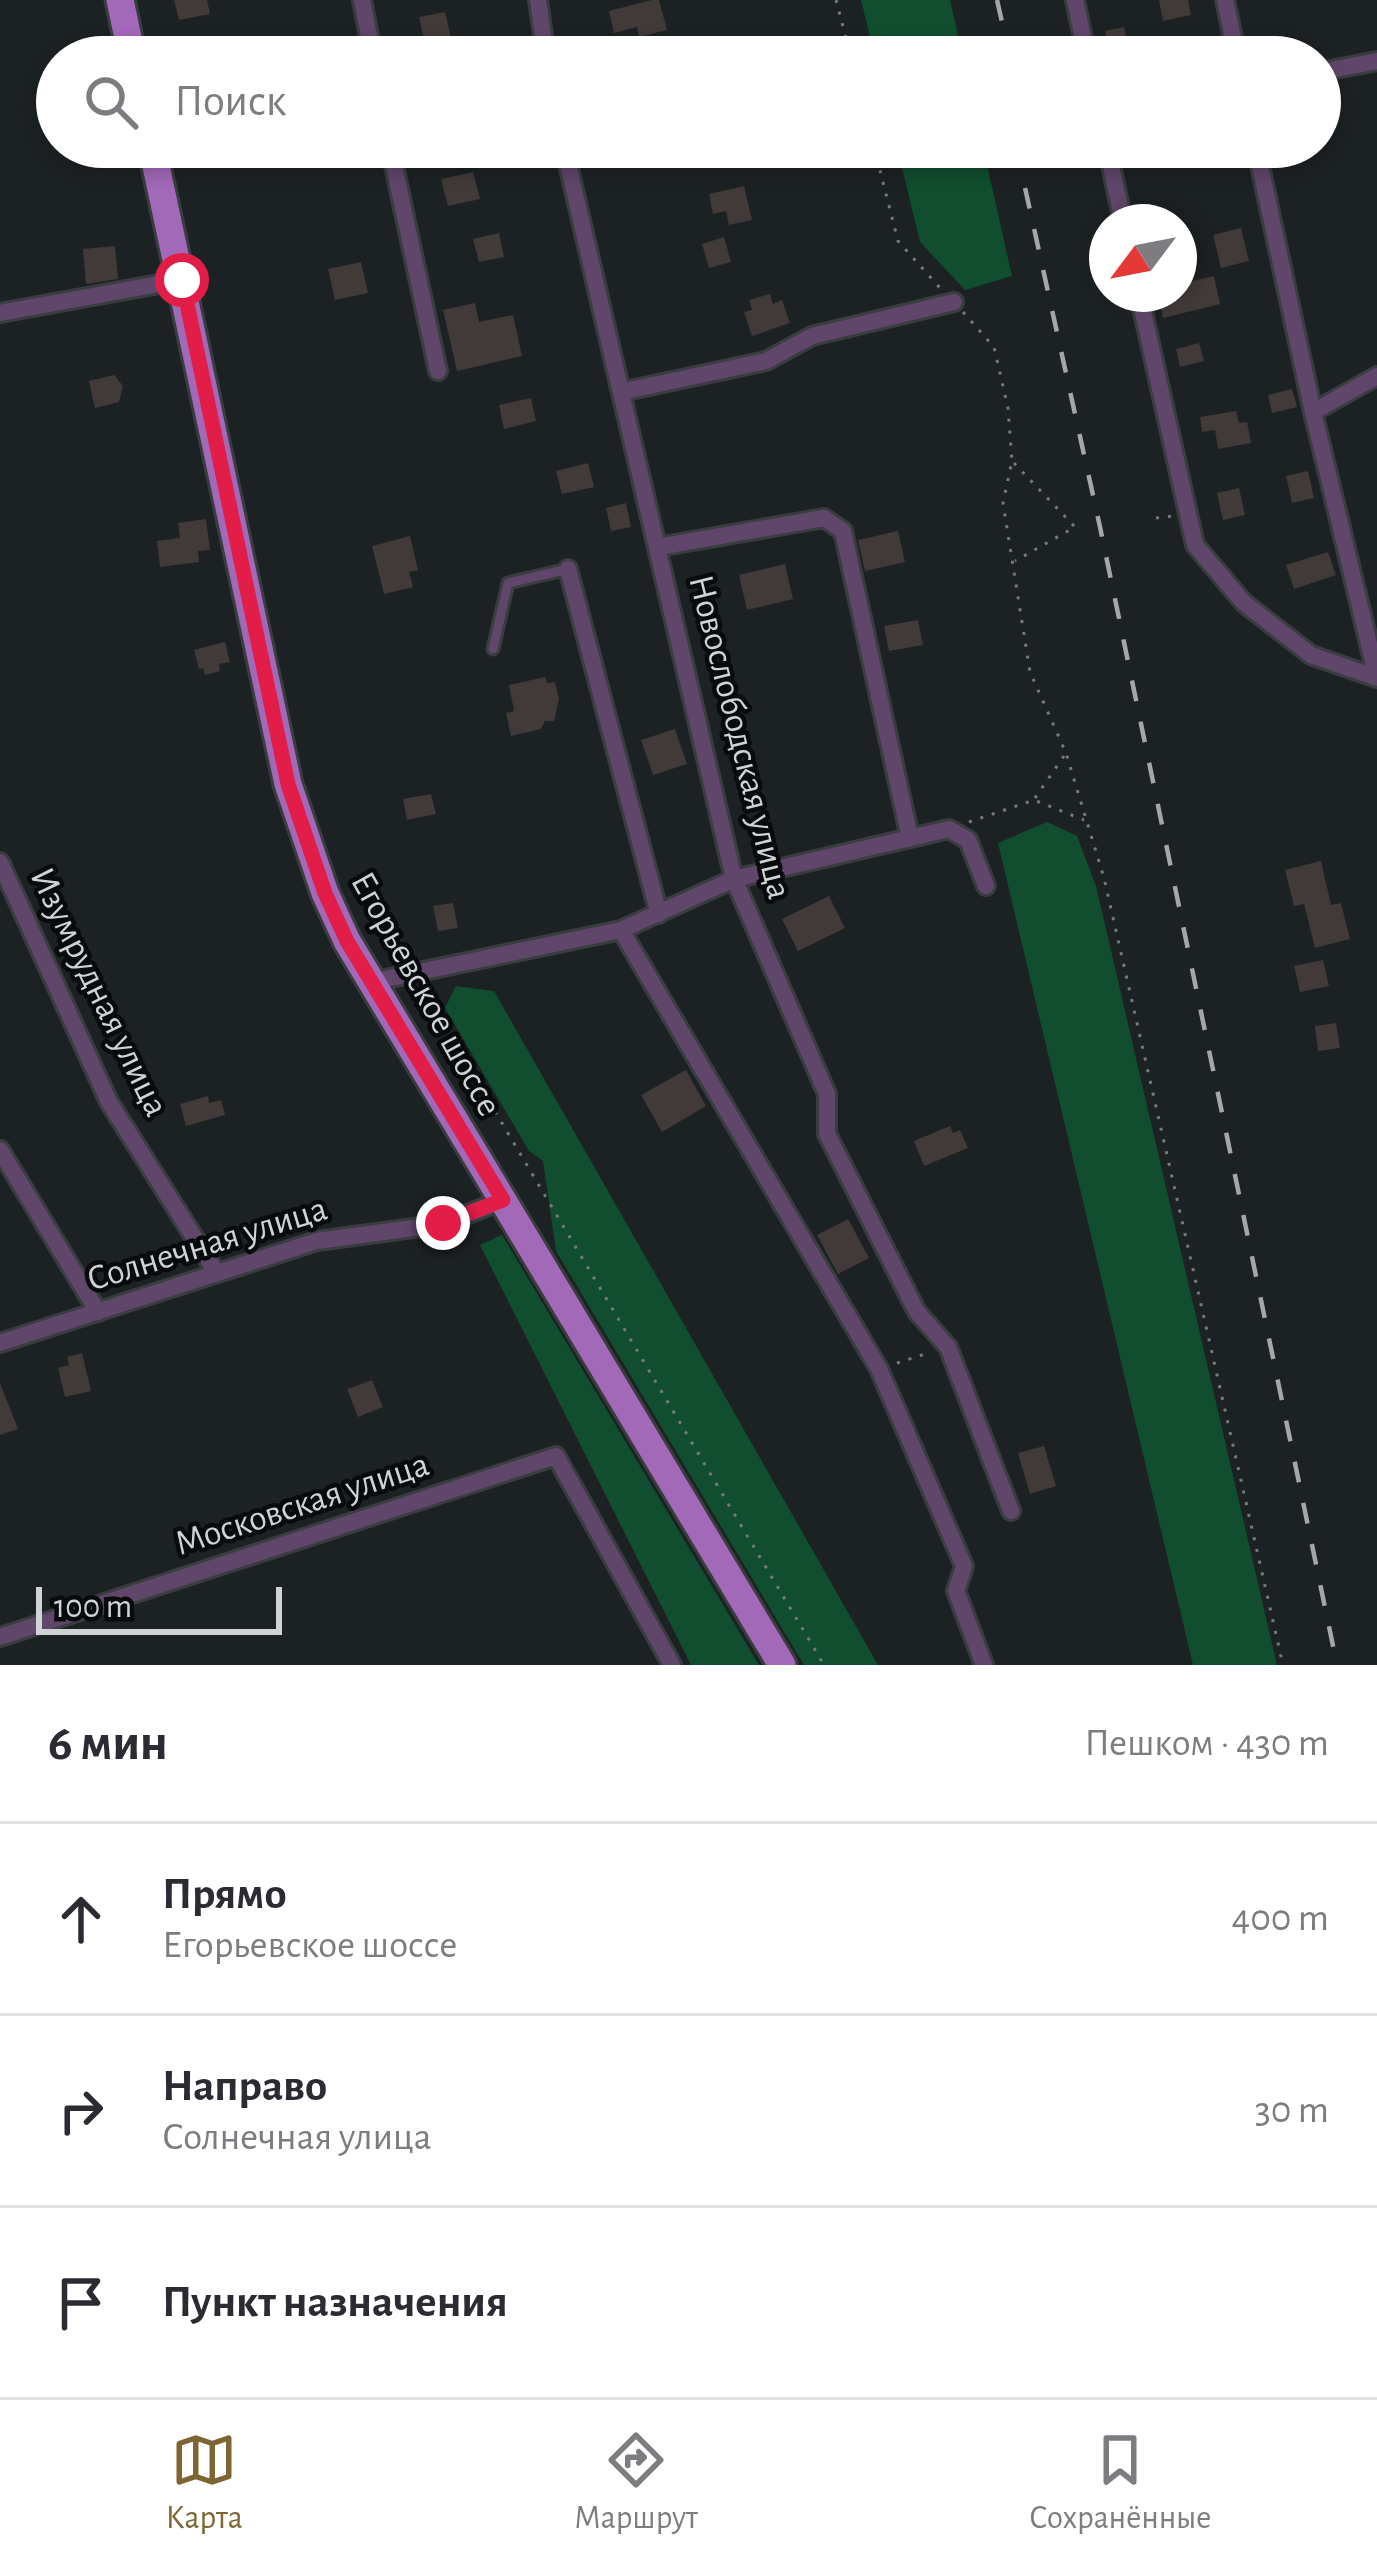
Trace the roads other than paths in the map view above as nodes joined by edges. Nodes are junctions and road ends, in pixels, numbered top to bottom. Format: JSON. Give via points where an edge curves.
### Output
{"nodes":[{"id":1,"x":120,"y":0,"type":"edge"},
{"id":2,"x":362,"y":0,"type":"edge"},
{"id":3,"x":538,"y":0,"type":"edge"},
{"id":4,"x":1075,"y":0,"type":"edge"},
{"id":5,"x":1225,"y":0,"type":"edge"},
{"id":6,"x":128,"y":36,"type":"edge"},
{"id":7,"x":369,"y":36,"type":"edge"},
{"id":8,"x":543,"y":36,"type":"edge"},
{"id":9,"x":1083,"y":36,"type":"edge"},
{"id":10,"x":1233,"y":36,"type":"edge"},
{"id":11,"x":1377,"y":61,"type":"edge"},
{"id":12,"x":1341,"y":68,"type":"edge"},
{"id":13,"x":157,"y":168,"type":"edge"},
{"id":14,"x":394,"y":168,"type":"edge"},
{"id":15,"x":568,"y":168,"type":"edge"},
{"id":16,"x":1111,"y":168,"type":"edge"},
{"id":17,"x":1261,"y":168,"type":"edge"},
{"id":18,"x":1119,"y":204,"type":"edge"},
{"id":19,"x":182,"y":280,"type":"junction"},
{"id":20,"x":951,"y":299,"type":"road end"},
{"id":21,"x":1143,"y":312,"type":"edge"},
{"id":22,"x":0,"y":313,"type":"edge"},
{"id":23,"x":438,"y":371,"type":"dead end"},
{"id":24,"x":1377,"y":376,"type":"edge"},
{"id":25,"x":621,"y":392,"type":"junction"},
{"id":26,"x":1313,"y":412,"type":"junction"},
{"id":27,"x":658,"y":548,"type":"junction"},
{"id":28,"x":568,"y":569,"type":"joint"},
{"id":29,"x":493,"y":649,"type":"dead end"},
{"id":30,"x":1374,"y":653,"type":"edge"},
{"id":31,"x":1377,"y":677,"type":"edge"},
{"id":32,"x":910,"y":838,"type":"junction"},
{"id":33,"x":0,"y":862,"type":"edge"},
{"id":34,"x":734,"y":879,"type":"junction"},
{"id":35,"x":986,"y":886,"type":"dead end"},
{"id":36,"x":658,"y":914,"type":"junction"},
{"id":37,"x":621,"y":930,"type":"junction"},
{"id":38,"x":384,"y":979,"type":"junction"},
{"id":39,"x":0,"y":1150,"type":"edge"},
{"id":40,"x":503,"y":1200,"type":"junction"},
{"id":41,"x":216,"y":1272,"type":"junction"},
{"id":42,"x":98,"y":1312,"type":"junction"},
{"id":43,"x":0,"y":1343,"type":"edge"},
{"id":44,"x":1011,"y":1511,"type":"dead end"},
{"id":45,"x":0,"y":1637,"type":"edge"},
{"id":46,"x":672,"y":1665,"type":"edge"},
{"id":47,"x":782,"y":1665,"type":"edge"},
{"id":48,"x":984,"y":1665,"type":"edge"}],
"edges":[{"from":1,"to":6,"type":"main road"},
{"from":2,"to":7,"type":"street"},
{"from":3,"to":8,"type":"street"},
{"from":4,"to":9,"type":"street"},
{"from":5,"to":10,"type":"street"},
{"from":11,"to":12,"type":"street"},
{"from":13,"to":19,"type":"main road","name":"Егорьевское шоссе"},
{"from":14,"to":23,"type":"street"},
{"from":15,"to":25,"type":"street","name":"Новослободская улица"},
{"from":16,"to":18,"type":"street"},
{"from":17,"to":26,"type":"street"},
{"from":19,"to":22,"type":"street"},
{"from":19,"to":38,"type":"main road","name":"Егорьевское шоссе","via":[[288,784],[325,893]]},
{"from":20,"to":25,"type":"street","via":[[812,337],[766,361]]},
{"from":21,"to":31,"type":"street","via":[[1195,545],[1244,603],[1311,655]]},
{"from":24,"to":26,"type":"street"},
{"from":25,"to":27,"type":"street","name":"Новослободская улица"},
{"from":26,"to":30,"type":"street"},
{"from":27,"to":32,"type":"street","via":[[824,518],[843,531]]},
{"from":27,"to":34,"type":"street","name":"Новослободская улица"},
{"from":28,"to":29,"type":"lane","via":[[508,583]]},
{"from":28,"to":36,"type":"street"},
{"from":30,"to":31,"type":"street"},
{"from":32,"to":34,"type":"street"},
{"from":32,"to":35,"type":"street","via":[[950,829],[968,839]]},
{"from":33,"to":41,"type":"street","name":"Изумрудная улица","via":[[110,1102]]},
{"from":34,"to":36,"type":"street"},
{"from":34,"to":44,"type":"street","name":"Новослободская улица","via":[[827,1094],[827,1134],[917,1312],[947,1347]]},
{"from":36,"to":37,"type":"street"},
{"from":37,"to":38,"type":"street"},
{"from":37,"to":48,"type":"street","via":[[878,1369],[964,1566],[956,1591]]},
{"from":38,"to":40,"type":"main road","name":"Егорьевское шоссе"},
{"from":39,"to":42,"type":"street"},
{"from":40,"to":41,"type":"street","name":"Солнечная улица","via":[[443,1223],[334,1237]]},
{"from":40,"to":47,"type":"main road","name":"Егорьевское шоссе"},
{"from":41,"to":42,"type":"street","name":"Солнечная улица"},
{"from":42,"to":43,"type":"street","name":"Солнечная улица"},
{"from":45,"to":46,"type":"street","name":"Московская улица","via":[[556,1456]]}]}
